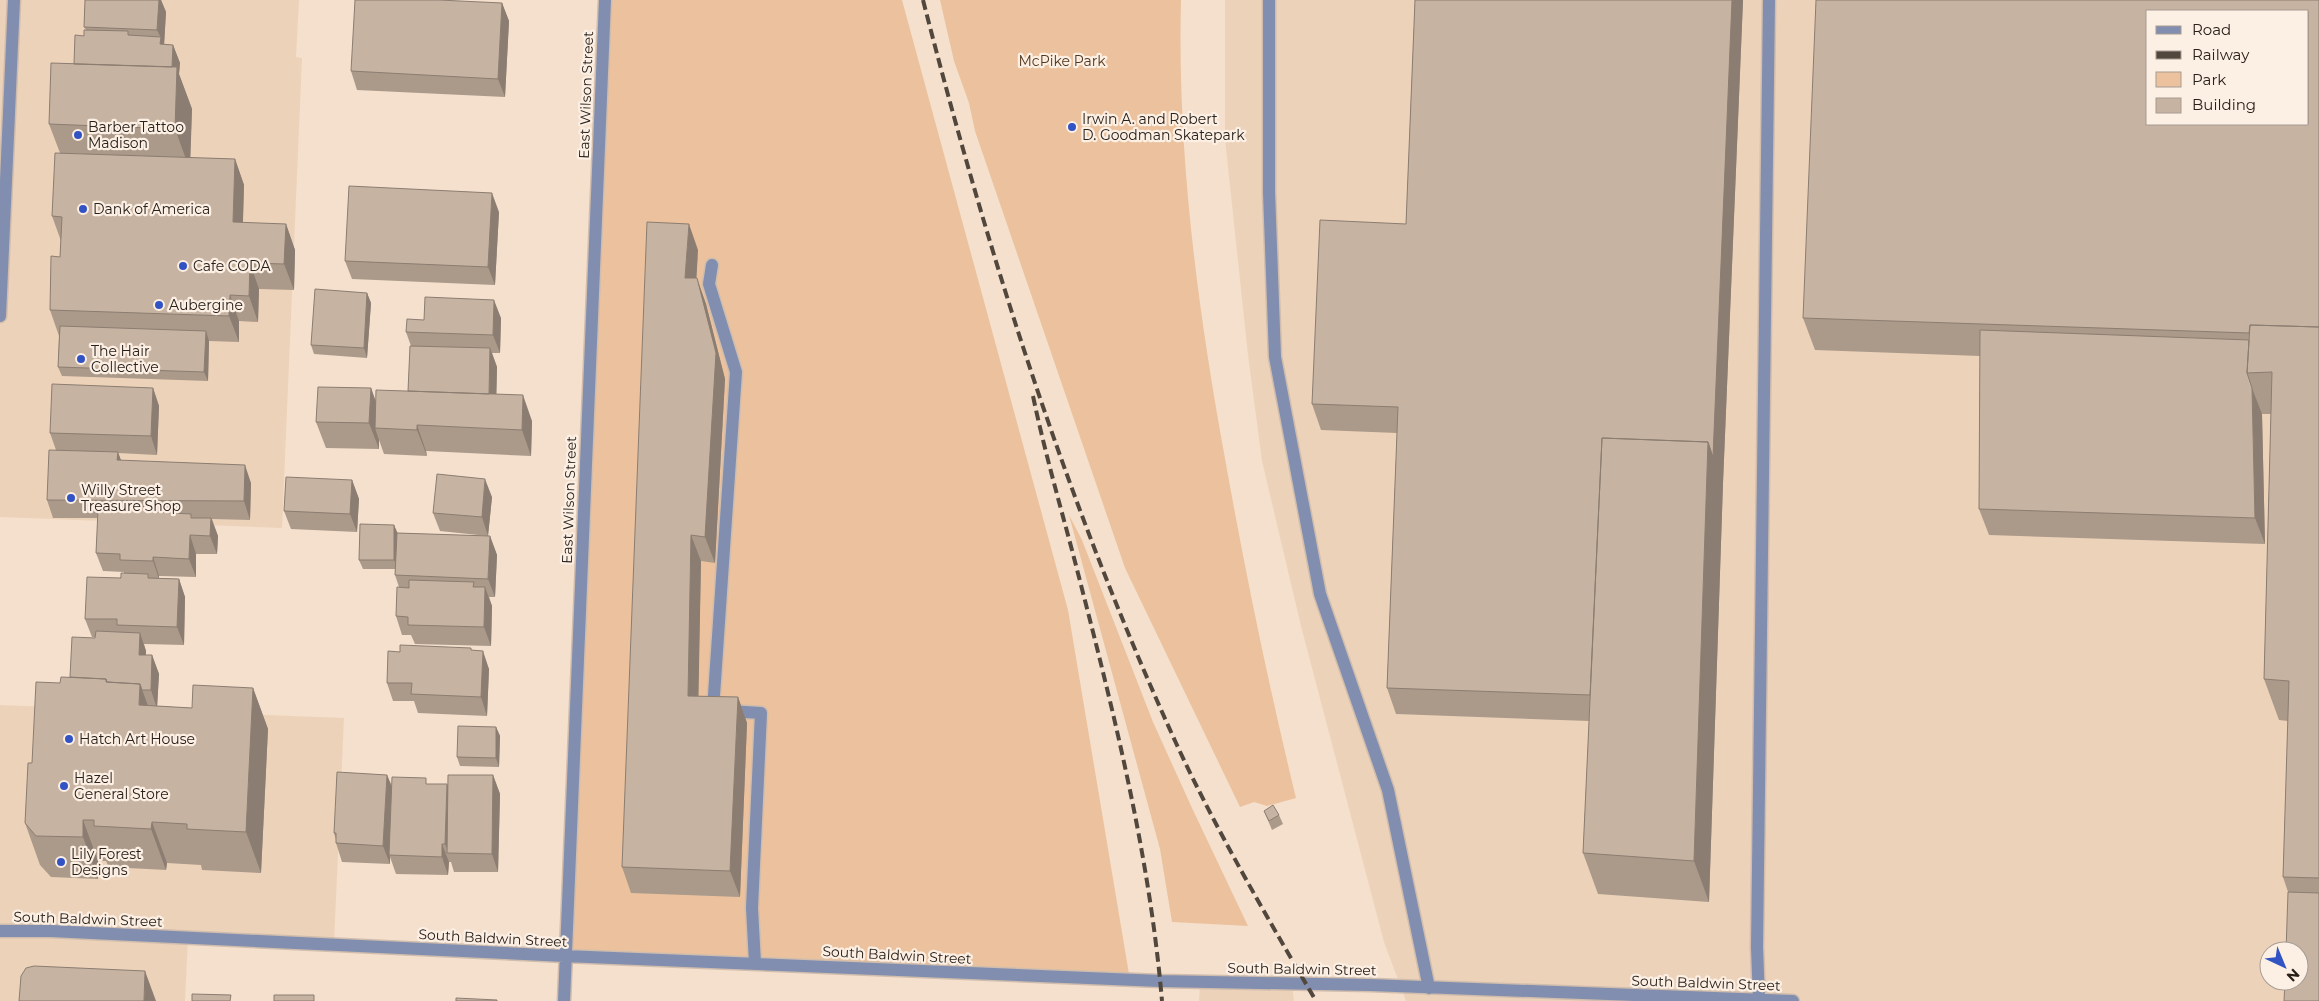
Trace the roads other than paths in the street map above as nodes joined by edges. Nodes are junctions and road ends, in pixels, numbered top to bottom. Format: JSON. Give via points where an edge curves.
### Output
{"nodes":[{"id":1,"x":14,"y":0,"type":"edge"},
{"id":2,"x":605,"y":0,"type":"edge"},
{"id":3,"x":1269,"y":0,"type":"edge"},
{"id":4,"x":1769,"y":0,"type":"edge"},
{"id":5,"x":712,"y":265,"type":"dead end"},
{"id":6,"x":0,"y":316,"type":"edge"},
{"id":7,"x":0,"y":931,"type":"edge"},
{"id":8,"x":565,"y":956,"type":"junction"},
{"id":9,"x":754,"y":963,"type":"junction"},
{"id":10,"x":1429,"y":988,"type":"junction"},
{"id":11,"x":1503,"y":996,"type":"edge"},
{"id":12,"x":1759,"y":1000,"type":"edge"},
{"id":13,"x":564,"y":1001,"type":"edge"},
{"id":14,"x":1793,"y":1001,"type":"edge"}],
"edges":[{"from":1,"to":6,"type":"street"},
{"from":2,"to":8,"type":"street","name":"East Wilson Street"},
{"from":3,"to":10,"type":"street","via":[[1269,192],[1275,356],[1320,594],[1388,790]]},
{"from":4,"to":12,"type":"street","via":[[1757,947]]},
{"from":5,"to":9,"type":"street","via":[[709,284],[736,372],[713,710],[761,713],[752,908]]},
{"from":7,"to":8,"type":"street","name":"South Baldwin Street"},
{"from":8,"to":9,"type":"street","name":"South Baldwin Street"},
{"from":8,"to":13,"type":"street","name":"East Wilson Street"},
{"from":9,"to":10,"type":"street","name":"South Baldwin Street","via":[[1160,981]]},
{"from":10,"to":11,"type":"street","name":"South Baldwin Street"},
{"from":11,"to":12,"type":"street","name":"South Baldwin Street"},
{"from":12,"to":14,"type":"street","name":"South Baldwin Street"}]}
